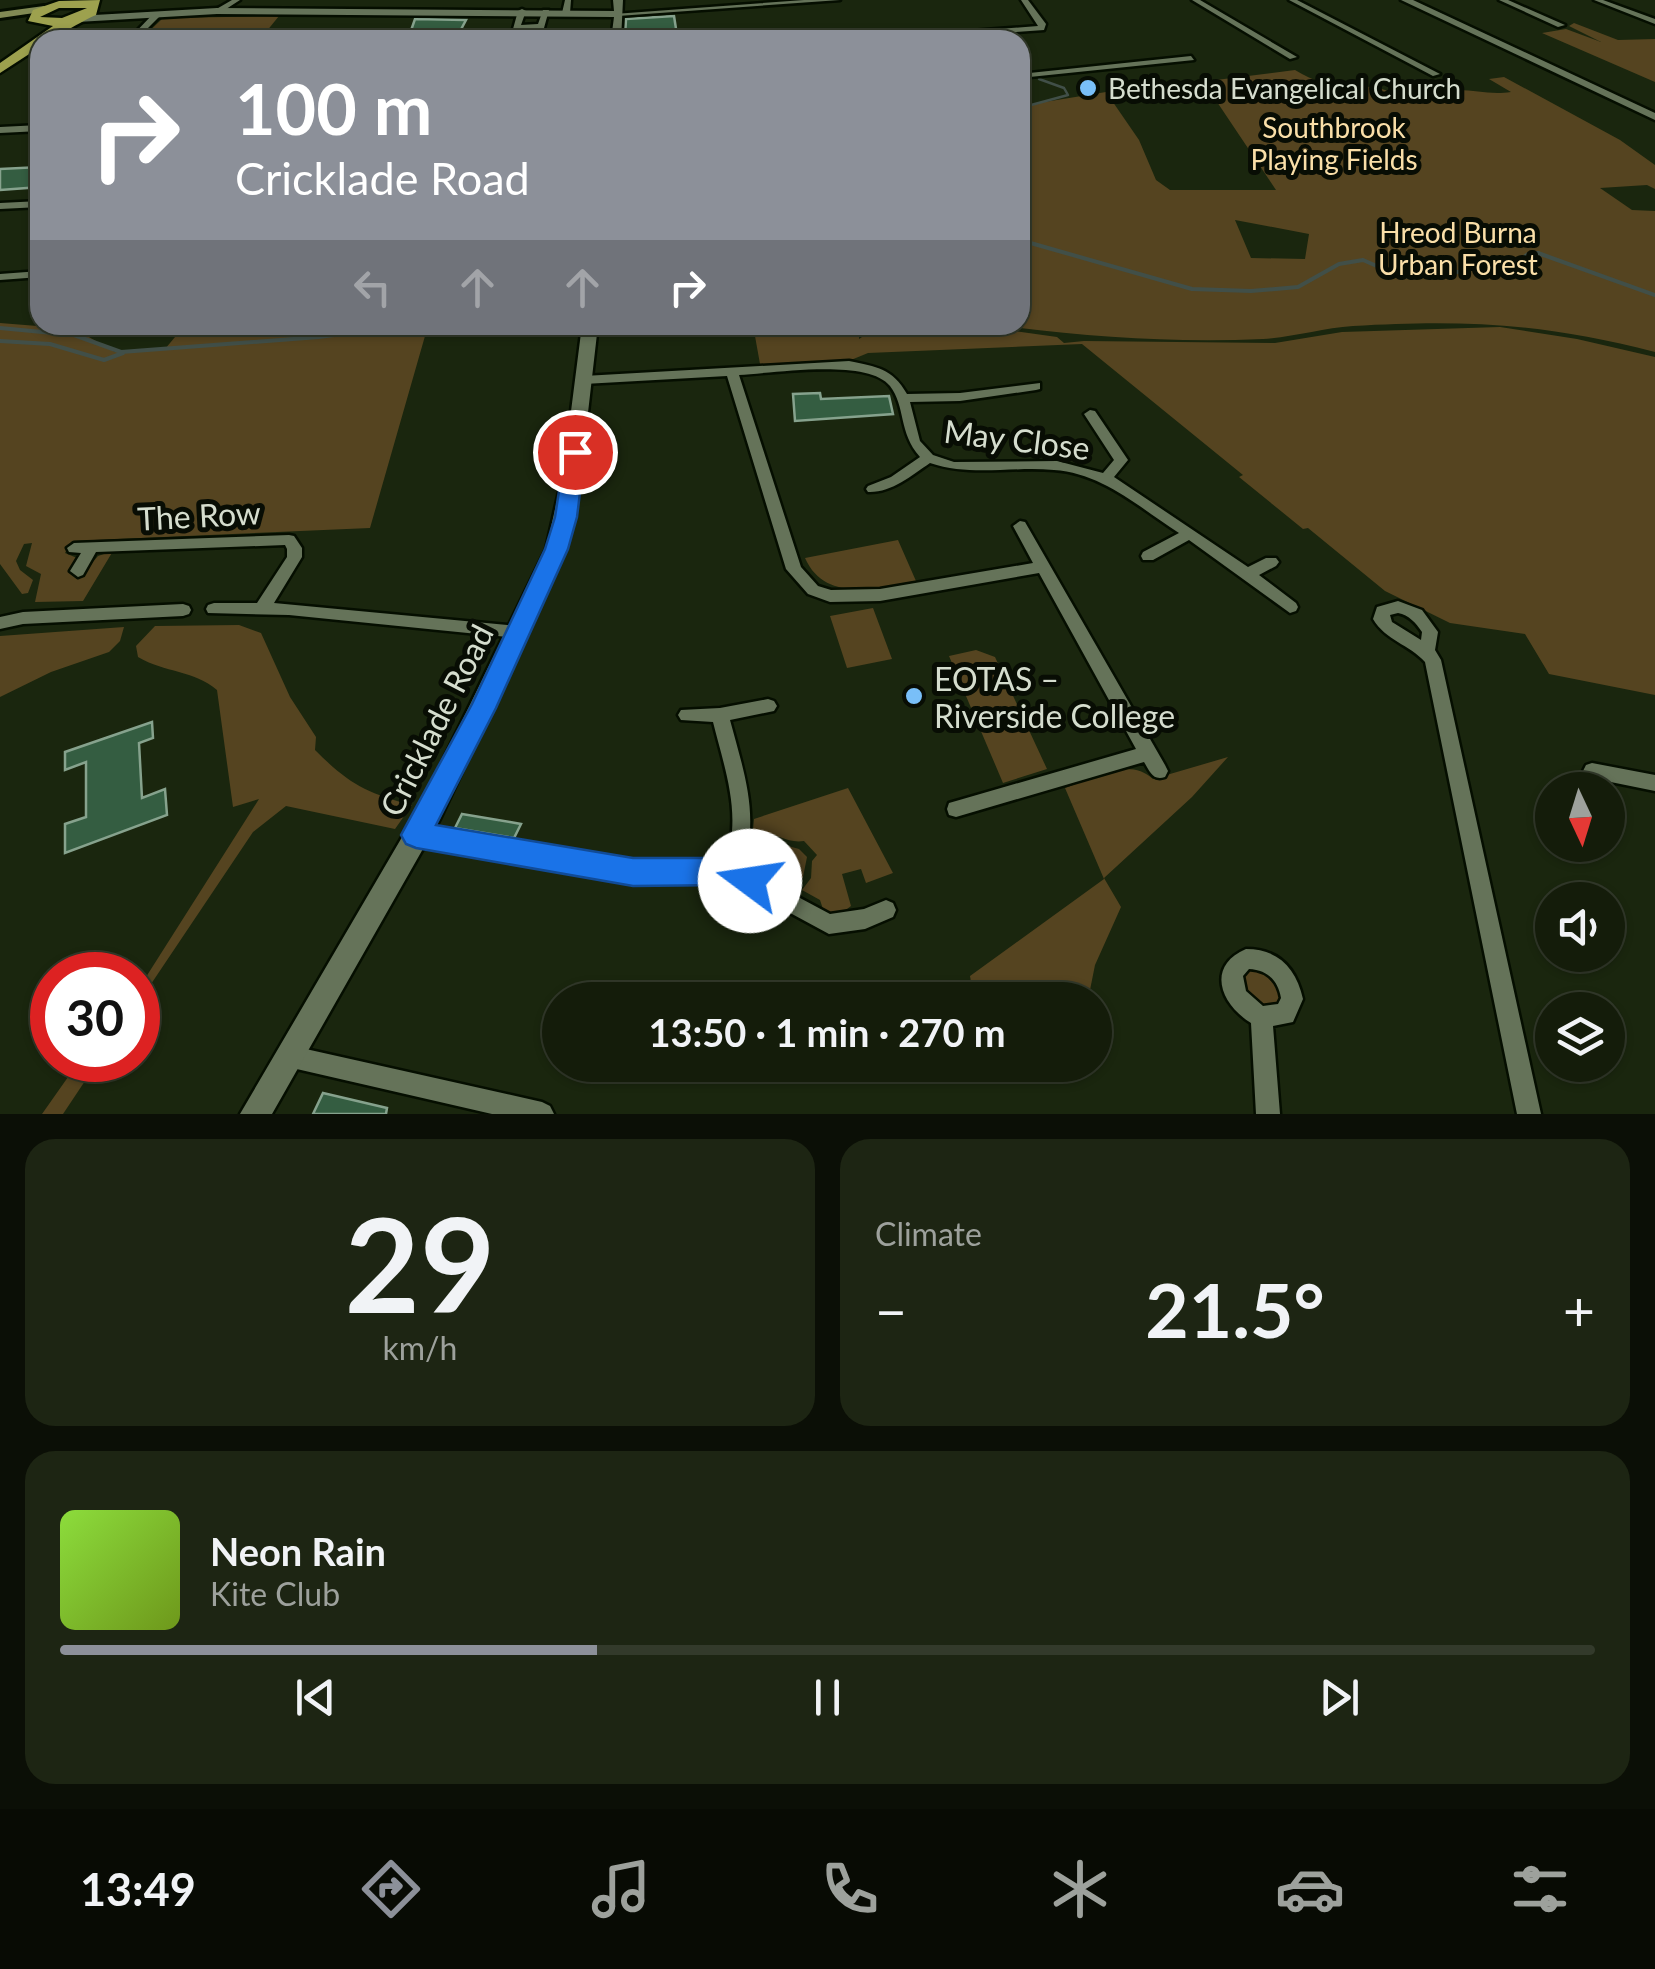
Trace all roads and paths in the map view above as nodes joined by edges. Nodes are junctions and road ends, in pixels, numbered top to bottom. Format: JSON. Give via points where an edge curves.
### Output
{"nodes":[{"id":1,"x":238,"y":0,"type":"edge"},
{"id":2,"x":568,"y":0,"type":"edge"},
{"id":3,"x":618,"y":0,"type":"edge"},
{"id":4,"x":837,"y":0,"type":"edge"},
{"id":5,"x":1024,"y":0,"type":"edge"},
{"id":6,"x":1195,"y":0,"type":"edge"},
{"id":7,"x":1292,"y":0,"type":"edge"},
{"id":8,"x":1406,"y":0,"type":"edge"},
{"id":9,"x":1502,"y":0,"type":"edge"},
{"id":10,"x":1597,"y":0,"type":"edge"},
{"id":11,"x":66,"y":2,"type":"edge"},
{"id":12,"x":94,"y":4,"type":"edge"},
{"id":13,"x":522,"y":11,"type":"junction"},
{"id":14,"x":217,"y":12,"type":"junction"},
{"id":15,"x":546,"y":12,"type":"junction"},
{"id":16,"x":566,"y":13,"type":"junction"},
{"id":17,"x":618,"y":14,"type":"junction"},
{"id":18,"x":125,"y":15,"type":"junction"},
{"id":19,"x":157,"y":15,"type":"junction"},
{"id":20,"x":0,"y":17,"type":"edge"},
{"id":21,"x":38,"y":17,"type":"junction"},
{"id":22,"x":74,"y":19,"type":"junction"},
{"id":23,"x":1655,"y":22,"type":"edge"},
{"id":24,"x":1561,"y":25,"type":"dead end"},
{"id":25,"x":52,"y":30,"type":"edge"},
{"id":26,"x":142,"y":30,"type":"edge"},
{"id":27,"x":617,"y":30,"type":"edge"},
{"id":28,"x":1013,"y":30,"type":"edge"},
{"id":29,"x":30,"y":46,"type":"edge"},
{"id":30,"x":1293,"y":56,"type":"dead end"},
{"id":31,"x":0,"y":57,"type":"edge"},
{"id":32,"x":1191,"y":58,"type":"dead end"},
{"id":33,"x":0,"y":68,"type":"edge"},
{"id":34,"x":1430,"y":72,"type":"dead end"},
{"id":35,"x":1030,"y":75,"type":"edge"},
{"id":36,"x":1655,"y":117,"type":"edge"},
{"id":37,"x":30,"y":128,"type":"edge"},
{"id":38,"x":0,"y":130,"type":"edge"},
{"id":39,"x":30,"y":194,"type":"edge"},
{"id":40,"x":0,"y":196,"type":"edge"},
{"id":41,"x":30,"y":204,"type":"edge"},
{"id":42,"x":0,"y":206,"type":"edge"},
{"id":43,"x":30,"y":275,"type":"edge"},
{"id":44,"x":0,"y":277,"type":"edge"},
{"id":45,"x":589,"y":335,"type":"edge"},
{"id":46,"x":732,"y":372,"type":"junction"},
{"id":47,"x":584,"y":380,"type":"junction"},
{"id":48,"x":1036,"y":386,"type":"dead end"},
{"id":49,"x":903,"y":398,"type":"junction"},
{"id":50,"x":1117,"y":426,"type":"dead end"},
{"id":51,"x":928,"y":458,"type":"junction"},
{"id":52,"x":1106,"y":478,"type":"junction"},
{"id":53,"x":887,"y":490,"type":"dead end"},
{"id":54,"x":1020,"y":526,"type":"dead end"},
{"id":55,"x":1187,"y":535,"type":"junction"},
{"id":56,"x":92,"y":547,"type":"junction"},
{"id":57,"x":74,"y":548,"type":"dead end"},
{"id":58,"x":1148,"y":556,"type":"dead end"},
{"id":59,"x":1271,"y":562,"type":"dead end"},
{"id":60,"x":1043,"y":566,"type":"junction"},
{"id":61,"x":78,"y":571,"type":"dead end"},
{"id":62,"x":1248,"y":574,"type":"junction"},
{"id":63,"x":263,"y":607,"type":"junction"},
{"id":64,"x":1290,"y":607,"type":"dead end"},
{"id":65,"x":214,"y":609,"type":"dead end"},
{"id":66,"x":182,"y":610,"type":"dead end"},
{"id":67,"x":0,"y":611,"type":"edge"},
{"id":68,"x":23,"y":618,"type":"junction"},
{"id":69,"x":0,"y":623,"type":"edge"},
{"id":70,"x":518,"y":632,"type":"junction"},
{"id":71,"x":1427,"y":650,"type":"dead end"},
{"id":72,"x":768,"y":706,"type":"dead end"},
{"id":73,"x":686,"y":715,"type":"dead end"},
{"id":74,"x":720,"y":715,"type":"junction"},
{"id":75,"x":1148,"y":753,"type":"junction"},
{"id":76,"x":1159,"y":771,"type":"dead end"},
{"id":77,"x":1592,"y":771,"type":"dead end"},
{"id":78,"x":1655,"y":784,"type":"edge"},
{"id":79,"x":956,"y":809,"type":"dead end"},
{"id":80,"x":416,"y":835,"type":"junction"},
{"id":81,"x":731,"y":872,"type":"junction"},
{"id":82,"x":886,"y":910,"type":"dead end"},
{"id":83,"x":1261,"y":1017,"type":"dead end"},
{"id":84,"x":288,"y":1056,"type":"junction"},
{"id":85,"x":254,"y":1114,"type":"edge"},
{"id":86,"x":542,"y":1114,"type":"edge"},
{"id":87,"x":1268,"y":1114,"type":"edge"},
{"id":88,"x":1529,"y":1114,"type":"edge"}],
"edges":[{"from":1,"to":14,"type":"street"},
{"from":2,"to":16,"type":"street"},
{"from":3,"to":17,"type":"street"},
{"from":4,"to":17,"type":"street"},
{"from":5,"to":28,"type":"street","via":[[1042,24]]},
{"from":6,"to":30,"type":"street"},
{"from":7,"to":34,"type":"street"},
{"from":8,"to":36,"type":"street"},
{"from":9,"to":24,"type":"street"},
{"from":10,"to":23,"type":"street"},
{"from":11,"to":12,"type":"main road"},
{"from":11,"to":21,"type":"main road"},
{"from":12,"to":18,"type":"street"},
{"from":12,"to":22,"type":"main road","via":[[92,12]]},
{"from":13,"to":14,"type":"street"},
{"from":13,"to":15,"type":"street"},
{"from":13,"to":15,"type":"street","via":[[515,27],[539,26]]},
{"from":14,"to":19,"type":"street"},
{"from":15,"to":16,"type":"street"},
{"from":16,"to":17,"type":"street"},
{"from":17,"to":27,"type":"street"},
{"from":18,"to":19,"type":"street"},
{"from":18,"to":22,"type":"street"},
{"from":19,"to":26,"type":"street"},
{"from":20,"to":21,"type":"main road"},
{"from":21,"to":22,"type":"main road"},
{"from":21,"to":31,"type":"main road"},
{"from":22,"to":25,"type":"main road"},
{"from":29,"to":33,"type":"main road"},
{"from":32,"to":35,"type":"street"},
{"from":37,"to":38,"type":"street"},
{"from":39,"to":40,"type":"street"},
{"from":41,"to":42,"type":"street"},
{"from":43,"to":44,"type":"street"},
{"from":45,"to":47,"type":"street","name":"Cricklade Road"},
{"from":46,"to":47,"type":"street","name":"May Close"},
{"from":46,"to":49,"type":"street","name":"May Close","via":[[861,366],[891,379]]},
{"from":46,"to":60,"type":"street","via":[[794,569],[813,590],[880,595]]},
{"from":47,"to":70,"type":"street","name":"Cricklade Road","via":[[564,528]]},
{"from":48,"to":49,"type":"street","name":"May Close"},
{"from":49,"to":51,"type":"street","name":"May Close","via":[[914,442]]},
{"from":50,"to":52,"type":"street","name":"May Close","via":[[1093,420],[1120,460]]},
{"from":51,"to":52,"type":"street","name":"May Close","via":[[961,466],[1057,465]]},
{"from":51,"to":53,"type":"street"},
{"from":52,"to":55,"type":"street","name":"May Close"},
{"from":54,"to":60,"type":"street"},
{"from":55,"to":58,"type":"street"},
{"from":55,"to":62,"type":"street","name":"May Close"},
{"from":56,"to":57,"type":"street","name":"The Row"},
{"from":56,"to":61,"type":"street","name":"The Row"},
{"from":56,"to":63,"type":"street","name":"The Row","via":[[289,540],[294,557]]},
{"from":59,"to":62,"type":"street"},
{"from":60,"to":75,"type":"street"},
{"from":62,"to":64,"type":"street","name":"May Close"},
{"from":63,"to":65,"type":"street"},
{"from":63,"to":70,"type":"street"},
{"from":66,"to":68,"type":"street"},
{"from":67,"to":68,"type":"street"},
{"from":68,"to":69,"type":"street"},
{"from":70,"to":80,"type":"street","name":"Cricklade Road"},
{"from":71,"to":88,"type":"street"},
{"from":72,"to":74,"type":"street"},
{"from":73,"to":74,"type":"street"},
{"from":74,"to":81,"type":"street","via":[[743,821]]},
{"from":75,"to":76,"type":"street"},
{"from":75,"to":79,"type":"street"},
{"from":77,"to":78,"type":"street"},
{"from":80,"to":81,"type":"street","via":[[633,872]]},
{"from":80,"to":84,"type":"street","name":"Cricklade Road"},
{"from":81,"to":82,"type":"street","via":[[828,924]]},
{"from":83,"to":87,"type":"street"},
{"from":84,"to":85,"type":"street","name":"Cricklade Road"},
{"from":84,"to":86,"type":"street"}]}
